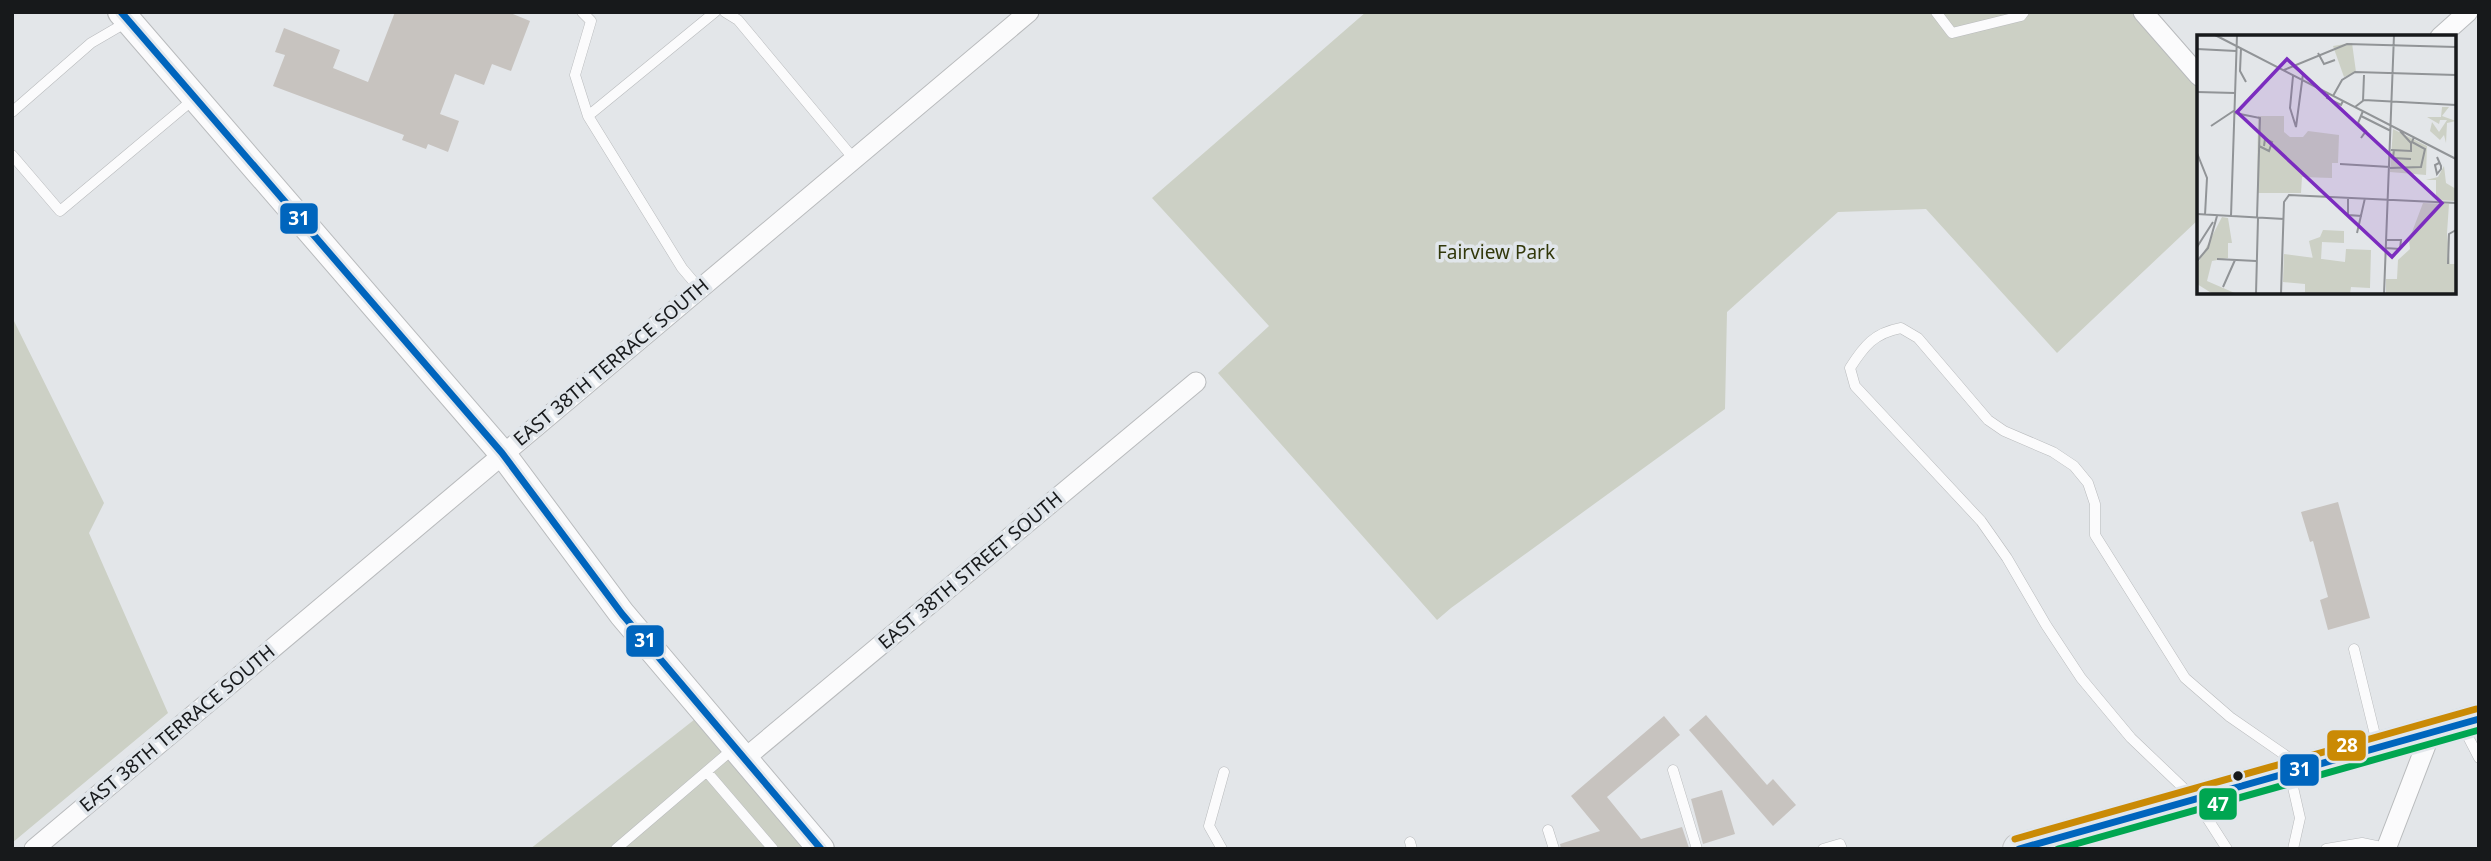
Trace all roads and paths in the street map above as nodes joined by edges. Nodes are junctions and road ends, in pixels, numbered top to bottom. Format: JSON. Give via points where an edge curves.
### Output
{"nodes":[{"id":1,"x":582,"y":12,"type":"edge"},
{"id":2,"x":715,"y":12,"type":"edge"},
{"id":3,"x":724,"y":12,"type":"edge"},
{"id":4,"x":1029,"y":12,"type":"edge"},
{"id":5,"x":1937,"y":12,"type":"edge"},
{"id":6,"x":2024,"y":12,"type":"edge"},
{"id":7,"x":2143,"y":12,"type":"edge"},
{"id":8,"x":2468,"y":12,"type":"edge"},
{"id":9,"x":125,"y":17,"type":"edge"},
{"id":10,"x":2442,"y":35,"type":"edge"},
{"id":11,"x":2197,"y":74,"type":"edge"},
{"id":12,"x":195,"y":98,"type":"junction"},
{"id":13,"x":12,"y":113,"type":"edge"},
{"id":14,"x":588,"y":116,"type":"junction"},
{"id":15,"x":12,"y":155,"type":"edge"},
{"id":16,"x":854,"y":159,"type":"junction"},
{"id":17,"x":699,"y":288,"type":"junction"},
{"id":18,"x":1196,"y":382,"type":"dead end"},
{"id":19,"x":502,"y":453,"type":"junction"},
{"id":20,"x":2354,"y":649,"type":"dead end"},
{"id":21,"x":2470,"y":721,"type":"edge"},
{"id":22,"x":2431,"y":732,"type":"junction"},
{"id":23,"x":2378,"y":747,"type":"junction"},
{"id":24,"x":739,"y":754,"type":"junction"},
{"id":25,"x":2479,"y":758,"type":"edge"},
{"id":26,"x":1673,"y":770,"type":"dead end"},
{"id":27,"x":2297,"y":770,"type":"junction"},
{"id":28,"x":707,"y":772,"type":"junction"},
{"id":29,"x":1224,"y":772,"type":"dead end"},
{"id":30,"x":2196,"y":799,"type":"junction"},
{"id":31,"x":1548,"y":830,"type":"dead end"},
{"id":32,"x":2386,"y":848,"type":"edge"},
{"id":33,"x":34,"y":849,"type":"edge"},
{"id":34,"x":616,"y":849,"type":"edge"},
{"id":35,"x":773,"y":849,"type":"edge"},
{"id":36,"x":821,"y":849,"type":"edge"},
{"id":37,"x":1222,"y":849,"type":"edge"},
{"id":38,"x":1554,"y":849,"type":"edge"},
{"id":39,"x":1697,"y":849,"type":"edge"},
{"id":40,"x":1823,"y":849,"type":"edge"},
{"id":41,"x":1842,"y":849,"type":"edge"},
{"id":42,"x":2018,"y":849,"type":"edge"},
{"id":43,"x":2227,"y":849,"type":"edge"},
{"id":44,"x":2293,"y":849,"type":"edge"},
{"id":45,"x":2326,"y":849,"type":"edge"}],
"edges":[{"from":1,"to":14,"type":"lane","via":[[591,21],[575,75]]},
{"from":2,"to":14,"type":"lane"},
{"from":3,"to":16,"type":"lane","via":[[738,20]]},
{"from":4,"to":16,"type":"street","name":"EAST 38TH TERRACE SOUTH"},
{"from":5,"to":6,"type":"lane","via":[[1952,33]]},
{"from":7,"to":11,"type":"street"},
{"from":8,"to":10,"type":"street"},
{"from":9,"to":12,"type":"street"},
{"from":9,"to":13,"type":"lane"},
{"from":12,"to":15,"type":"lane","via":[[60,211]]},
{"from":12,"to":19,"type":"street"},
{"from":14,"to":17,"type":"lane"},
{"from":16,"to":17,"type":"street","name":"EAST 38TH TERRACE SOUTH"},
{"from":17,"to":19,"type":"street","name":"EAST 38TH TERRACE SOUTH"},
{"from":18,"to":24,"type":"street","name":"EAST 38TH STREET SOUTH"},
{"from":19,"to":24,"type":"street","via":[[622,614]]},
{"from":19,"to":33,"type":"street","name":"EAST 38TH TERRACE SOUTH"},
{"from":20,"to":23,"type":"lane"},
{"from":21,"to":22,"type":"main road"},
{"from":21,"to":25,"type":"lane"},
{"from":22,"to":23,"type":"main road"},
{"from":22,"to":32,"type":"street"},
{"from":23,"to":27,"type":"main road"},
{"from":24,"to":28,"type":"lane"},
{"from":24,"to":36,"type":"street"},
{"from":26,"to":39,"type":"lane"},
{"from":27,"to":30,"type":"main road"},
{"from":27,"to":30,"type":"lane","via":[[2185,678],[2095,535],[2095,504],[2088,483],[2074,466],[1988,420],[1918,338],[1901,328],[1885,331],[1864,347],[1850,368],[1855,386],[1981,522],[2081,678],[2113,718]]},
{"from":27,"to":44,"type":"lane","via":[[2301,818]]},
{"from":28,"to":34,"type":"lane"},
{"from":28,"to":35,"type":"lane"},
{"from":29,"to":37,"type":"lane","via":[[1209,826]]},
{"from":30,"to":42,"type":"main road"},
{"from":30,"to":43,"type":"lane"},
{"from":31,"to":38,"type":"lane"},
{"from":32,"to":45,"type":"lane","via":[[2362,843]]},
{"from":40,"to":41,"type":"lane","via":[[1840,844]]}]}
